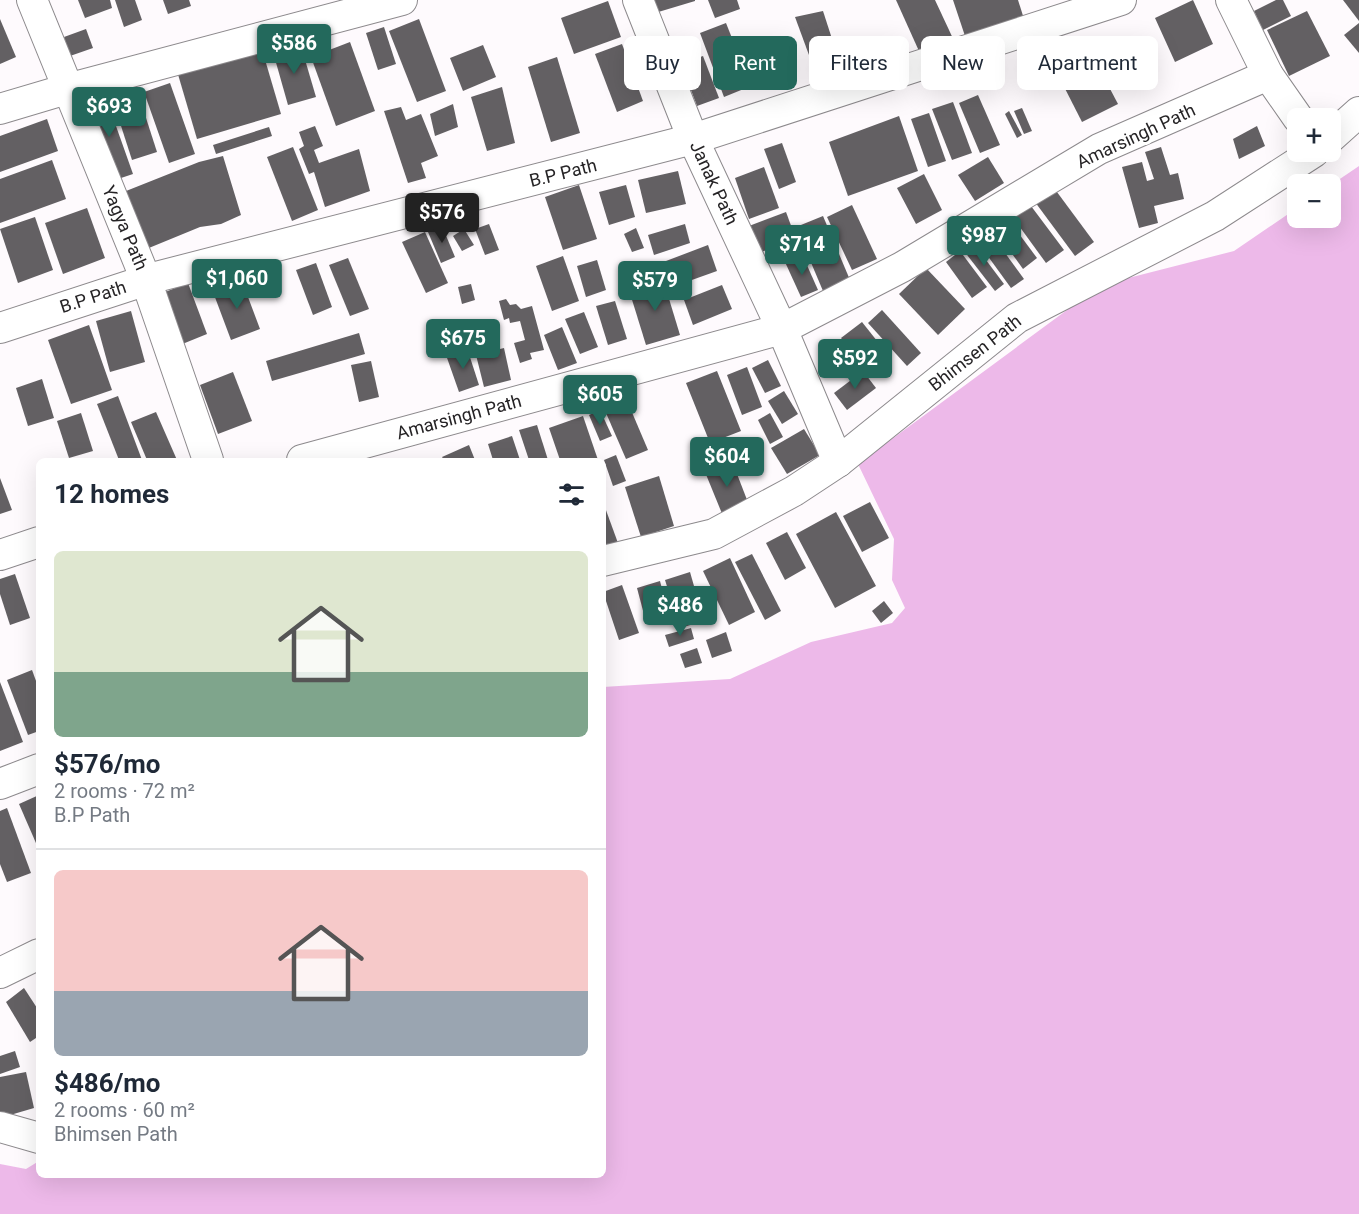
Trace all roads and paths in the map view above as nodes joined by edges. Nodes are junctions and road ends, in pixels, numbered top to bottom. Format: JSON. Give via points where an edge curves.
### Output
{"nodes":[{"id":1,"x":32,"y":0,"type":"edge"},
{"id":2,"x":402,"y":0,"type":"edge"},
{"id":3,"x":638,"y":0,"type":"edge"},
{"id":4,"x":1121,"y":0,"type":"edge"},
{"id":5,"x":1231,"y":0,"type":"edge"},
{"id":6,"x":1268,"y":75,"type":"junction"},
{"id":7,"x":67,"y":88,"type":"junction"},
{"id":8,"x":1291,"y":108,"type":"edge"},
{"id":9,"x":0,"y":109,"type":"edge"},
{"id":10,"x":1359,"y":112,"type":"edge"},
{"id":11,"x":1341,"y":128,"type":"edge"},
{"id":12,"x":693,"y":139,"type":"junction"},
{"id":13,"x":1299,"y":162,"type":"edge"},
{"id":14,"x":146,"y":280,"type":"junction"},
{"id":15,"x":0,"y":328,"type":"edge"},
{"id":16,"x":782,"y":329,"type":"junction"},
{"id":17,"x":207,"y":458,"type":"edge"},
{"id":18,"x":309,"y":458,"type":"edge"},
{"id":19,"x":838,"y":462,"type":"junction"},
{"id":20,"x":36,"y":543,"type":"edge"},
{"id":21,"x":0,"y":555,"type":"edge"},
{"id":22,"x":606,"y":560,"type":"edge"},
{"id":23,"x":36,"y":770,"type":"edge"},
{"id":24,"x":0,"y":784,"type":"edge"},
{"id":25,"x":36,"y":955,"type":"edge"},
{"id":26,"x":0,"y":973,"type":"edge"},
{"id":27,"x":0,"y":1127,"type":"edge"},
{"id":28,"x":36,"y":1137,"type":"edge"}],
"edges":[{"from":1,"to":7,"type":"street","name":"Yagya Path"},
{"from":2,"to":7,"type":"street"},
{"from":3,"to":12,"type":"street","name":"Janak Path"},
{"from":4,"to":12,"type":"street","name":"B.P Path"},
{"from":5,"to":6,"type":"street"},
{"from":6,"to":8,"type":"street"},
{"from":6,"to":16,"type":"street","name":"Amarsingh Path","via":[[1099,149],[902,267]]},
{"from":7,"to":9,"type":"street"},
{"from":7,"to":14,"type":"street","name":"Yagya Path"},
{"from":10,"to":11,"type":"street"},
{"from":12,"to":14,"type":"street","name":"B.P Path"},
{"from":12,"to":16,"type":"street","name":"Janak Path"},
{"from":13,"to":19,"type":"street","name":"Bhimsen Path","via":[[1215,216],[1017,318]]},
{"from":14,"to":15,"type":"street","name":"B.P Path"},
{"from":14,"to":17,"type":"street","name":"Yagya Path"},
{"from":16,"to":18,"type":"street","name":"Amarsingh Path"},
{"from":16,"to":19,"type":"street","name":"Janak Path"},
{"from":19,"to":22,"type":"street","name":"Bhimsen Path","via":[[714,534]]},
{"from":20,"to":21,"type":"street"},
{"from":23,"to":24,"type":"street"},
{"from":25,"to":26,"type":"street"},
{"from":27,"to":28,"type":"street"}]}
